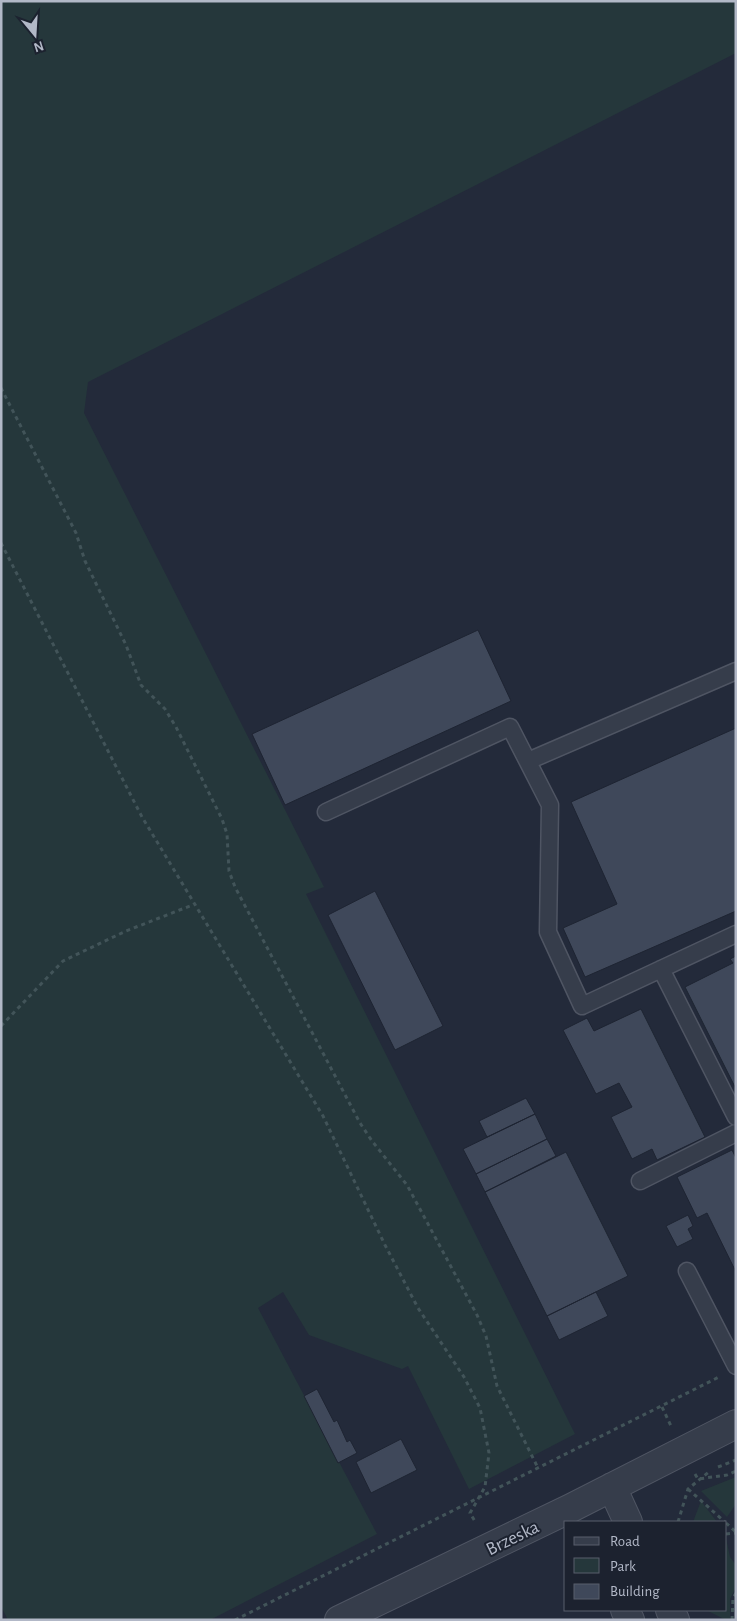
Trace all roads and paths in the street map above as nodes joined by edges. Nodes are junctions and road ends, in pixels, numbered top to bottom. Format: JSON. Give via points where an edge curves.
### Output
{"nodes":[{"id":1,"x":1,"y":388,"type":"edge"},
{"id":2,"x":1,"y":543,"type":"edge"},
{"id":3,"x":736,"y":671,"type":"edge"},
{"id":4,"x":528,"y":761,"type":"junction"},
{"id":5,"x":326,"y":812,"type":"dead end"},
{"id":6,"x":195,"y":904,"type":"junction"},
{"id":7,"x":736,"y":934,"type":"edge"},
{"id":8,"x":661,"y":969,"type":"junction"},
{"id":9,"x":1,"y":1026,"type":"edge"},
{"id":10,"x":736,"y":1117,"type":"edge"},
{"id":11,"x":736,"y":1134,"type":"edge"},
{"id":12,"x":640,"y":1181,"type":"dead end"},
{"id":13,"x":687,"y":1271,"type":"dead end"},
{"id":14,"x":730,"y":1341,"type":"edge"},
{"id":15,"x":732,"y":1370,"type":"edge"},
{"id":16,"x":736,"y":1424,"type":"edge"},
{"id":17,"x":736,"y":1460,"type":"edge"},
{"id":18,"x":538,"y":1468,"type":"junction"},
{"id":19,"x":736,"y":1471,"type":"edge"},
{"id":20,"x":698,"y":1479,"type":"junction"},
{"id":21,"x":612,"y":1487,"type":"junction"},
{"id":22,"x":688,"y":1489,"type":"junction"},
{"id":23,"x":479,"y":1498,"type":"junction"},
{"id":24,"x":575,"y":1515,"type":"edge"},
{"id":25,"x":628,"y":1521,"type":"edge"},
{"id":26,"x":678,"y":1521,"type":"edge"},
{"id":27,"x":725,"y":1521,"type":"edge"},
{"id":28,"x":727,"y":1523,"type":"edge"},
{"id":29,"x":736,"y":1532,"type":"edge"},
{"id":30,"x":489,"y":1548,"type":"junction"},
{"id":31,"x":736,"y":1593,"type":"edge"},
{"id":32,"x":235,"y":1620,"type":"edge"},
{"id":33,"x":340,"y":1620,"type":"edge"},
{"id":34,"x":732,"y":1620,"type":"edge"}],
"edges":[{"from":1,"to":18,"type":"path","via":[[76,533],[85,561],[126,645],[141,685],[165,709],[176,727],[222,819],[227,834],[229,871],[235,887],[360,1123],[407,1185],[477,1315],[486,1336],[497,1386]]},
{"from":2,"to":6,"type":"path","via":[[142,817]]},
{"from":3,"to":4,"type":"lane"},
{"from":4,"to":5,"type":"lane","via":[[510,727]]},
{"from":4,"to":8,"type":"lane","via":[[550,805],[548,932],[582,1006]]},
{"from":6,"to":9,"type":"path","via":[[62,961]]},
{"from":6,"to":23,"type":"path","via":[[323,1116],[418,1308],[464,1377],[480,1408],[488,1453],[485,1487]]},
{"from":7,"to":8,"type":"lane"},
{"from":8,"to":10,"type":"lane"},
{"from":11,"to":12,"type":"lane"},
{"from":13,"to":14,"type":"lane"},
{"from":14,"to":15,"type":"lane"},
{"from":15,"to":18,"type":"path"},
{"from":16,"to":21,"type":"street","name":"Brzeska"},
{"from":17,"to":20,"type":"path","via":[[712,1469]]},
{"from":18,"to":23,"type":"path"},
{"from":19,"to":20,"type":"path"},
{"from":20,"to":22,"type":"path"},
{"from":21,"to":24,"type":"street","name":"Brzeska"},
{"from":21,"to":25,"type":"street"},
{"from":22,"to":26,"type":"path"},
{"from":22,"to":27,"type":"path"},
{"from":23,"to":30,"type":"path","via":[[470,1513]]},
{"from":23,"to":32,"type":"path"},
{"from":24,"to":30,"type":"street","name":"Brzeska"},
{"from":28,"to":29,"type":"path"},
{"from":30,"to":33,"type":"street","name":"Brzeska"},
{"from":31,"to":34,"type":"path"}]}
